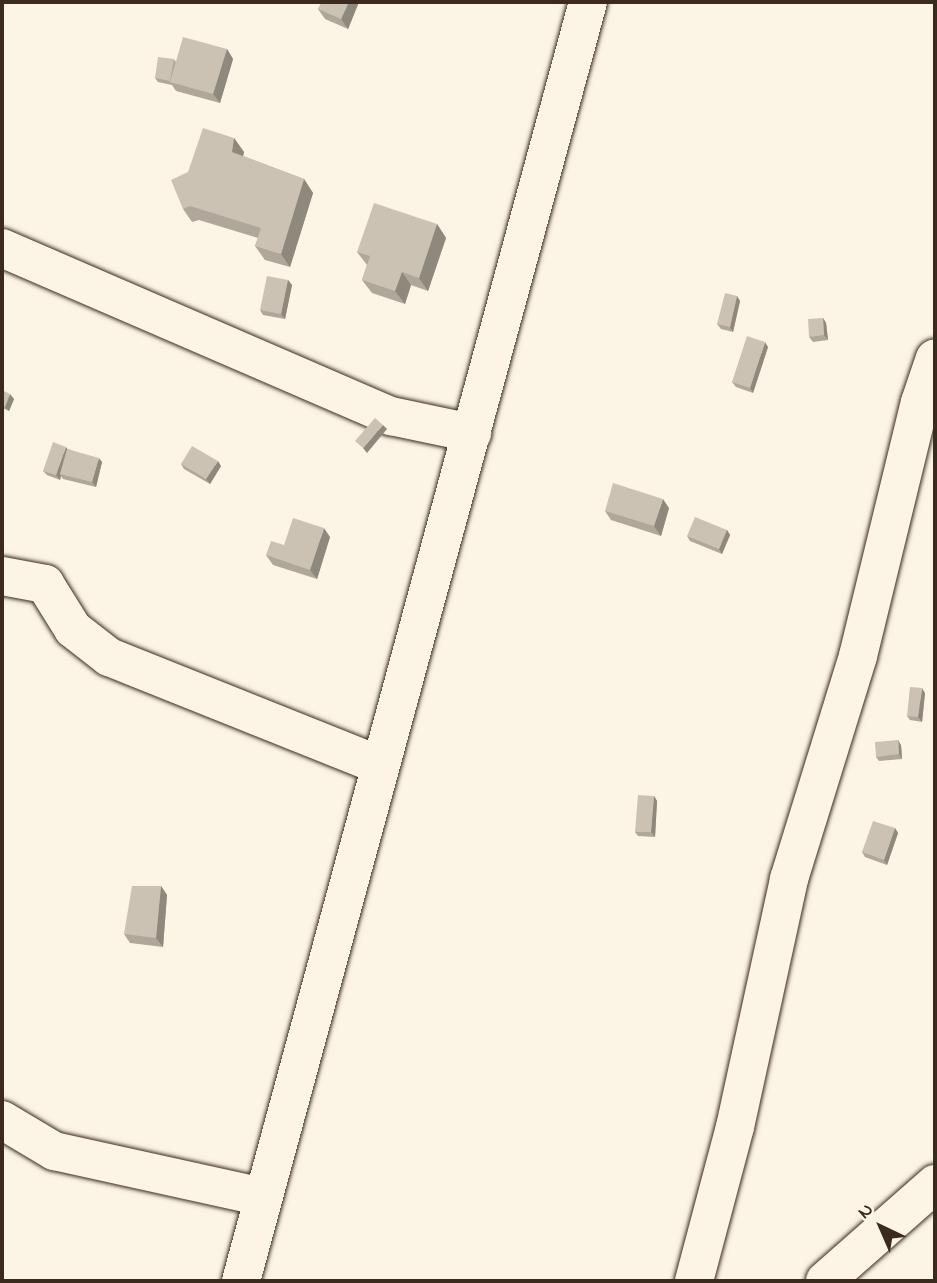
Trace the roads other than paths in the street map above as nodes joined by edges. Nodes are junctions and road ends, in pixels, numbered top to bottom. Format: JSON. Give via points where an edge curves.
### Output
{"nodes":[{"id":1,"x":588,"y":2,"type":"edge"},
{"id":2,"x":2,"y":248,"type":"edge"},
{"id":3,"x":935,"y":358,"type":"edge"},
{"id":4,"x":472,"y":433,"type":"junction"},
{"id":5,"x":2,"y":576,"type":"edge"},
{"id":6,"x":379,"y":765,"type":"junction"},
{"id":7,"x":2,"y":1120,"type":"edge"},
{"id":8,"x":935,"y":1184,"type":"edge"},
{"id":9,"x":263,"y":1197,"type":"junction"},
{"id":10,"x":241,"y":1281,"type":"edge"},
{"id":11,"x":694,"y":1281,"type":"edge"},
{"id":12,"x":825,"y":1281,"type":"edge"}],
"edges":[{"from":1,"to":4,"type":"street"},
{"from":2,"to":4,"type":"street","via":[[391,416]]},
{"from":3,"to":11,"type":"street","via":[[920,402],[858,656],[789,879],[735,1127]]},
{"from":4,"to":6,"type":"street"},
{"from":5,"to":6,"type":"street","via":[[45,584],[73,629],[110,657]]},
{"from":6,"to":9,"type":"street"},
{"from":7,"to":9,"type":"street","via":[[54,1151]]},
{"from":8,"to":12,"type":"street"},
{"from":9,"to":10,"type":"street"}]}
